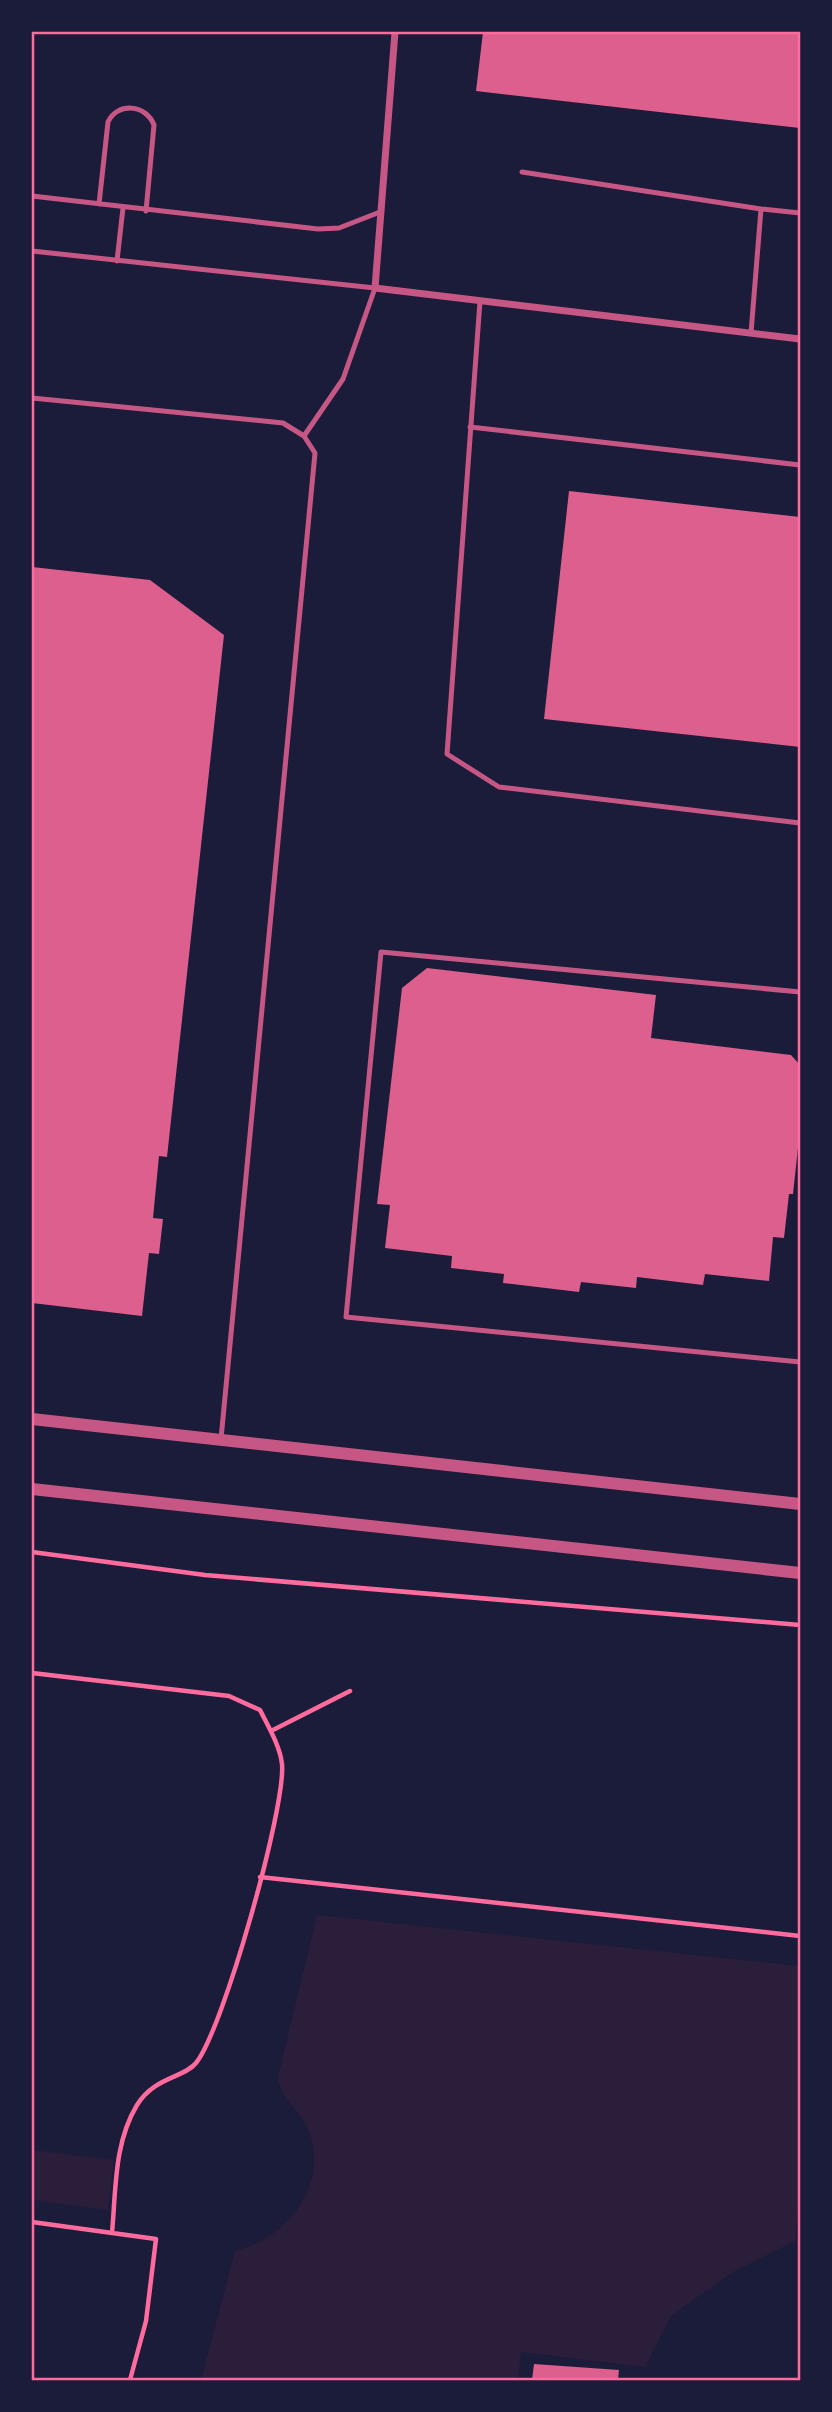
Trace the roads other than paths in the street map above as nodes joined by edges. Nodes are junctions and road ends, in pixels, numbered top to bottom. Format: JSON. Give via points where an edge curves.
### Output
{"nodes":[{"id":1,"x":395,"y":32,"type":"edge"},
{"id":2,"x":522,"y":172,"type":"dead end"},
{"id":3,"x":32,"y":196,"type":"edge"},
{"id":4,"x":99,"y":204,"type":"junction"},
{"id":5,"x":123,"y":208,"type":"junction"},
{"id":6,"x":761,"y":209,"type":"junction"},
{"id":7,"x":146,"y":211,"type":"junction"},
{"id":8,"x":380,"y":212,"type":"junction"},
{"id":9,"x":800,"y":213,"type":"edge"},
{"id":10,"x":32,"y":251,"type":"edge"},
{"id":11,"x":117,"y":261,"type":"junction"},
{"id":12,"x":375,"y":288,"type":"junction"},
{"id":13,"x":480,"y":301,"type":"junction"},
{"id":14,"x":751,"y":333,"type":"junction"},
{"id":15,"x":800,"y":339,"type":"edge"},
{"id":16,"x":32,"y":398,"type":"edge"},
{"id":17,"x":470,"y":427,"type":"junction"},
{"id":18,"x":304,"y":436,"type":"junction"},
{"id":19,"x":800,"y":466,"type":"edge"},
{"id":20,"x":800,"y":823,"type":"edge"},
{"id":21,"x":800,"y":992,"type":"edge"},
{"id":22,"x":800,"y":1362,"type":"edge"},
{"id":23,"x":32,"y":1419,"type":"edge"},
{"id":24,"x":221,"y":1440,"type":"junction"},
{"id":25,"x":32,"y":1489,"type":"edge"},
{"id":26,"x":800,"y":1504,"type":"edge"},
{"id":27,"x":800,"y":1573,"type":"edge"}],
"edges":[{"from":1,"to":8,"type":"street"},
{"from":2,"to":6,"type":"lane"},
{"from":3,"to":4,"type":"lane"},
{"from":4,"to":5,"type":"lane"},
{"from":4,"to":7,"type":"lane","via":[[108,122],[115,111],[136,108],[154,125]]},
{"from":5,"to":7,"type":"lane"},
{"from":5,"to":11,"type":"lane"},
{"from":6,"to":9,"type":"lane"},
{"from":6,"to":14,"type":"lane"},
{"from":7,"to":8,"type":"lane","via":[[318,229],[356,224]]},
{"from":8,"to":12,"type":"street"},
{"from":10,"to":11,"type":"lane"},
{"from":11,"to":12,"type":"lane"},
{"from":12,"to":13,"type":"street"},
{"from":12,"to":18,"type":"lane","via":[[344,379]]},
{"from":13,"to":14,"type":"street"},
{"from":13,"to":17,"type":"lane"},
{"from":14,"to":15,"type":"street"},
{"from":16,"to":18,"type":"lane","via":[[284,424]]},
{"from":17,"to":19,"type":"lane"},
{"from":17,"to":20,"type":"lane","via":[[447,754],[499,787]]},
{"from":18,"to":24,"type":"lane","via":[[316,453]]},
{"from":21,"to":22,"type":"lane","via":[[381,952],[346,1317]]},
{"from":23,"to":24,"type":"street"},
{"from":24,"to":26,"type":"street"},
{"from":25,"to":27,"type":"street"}]}
